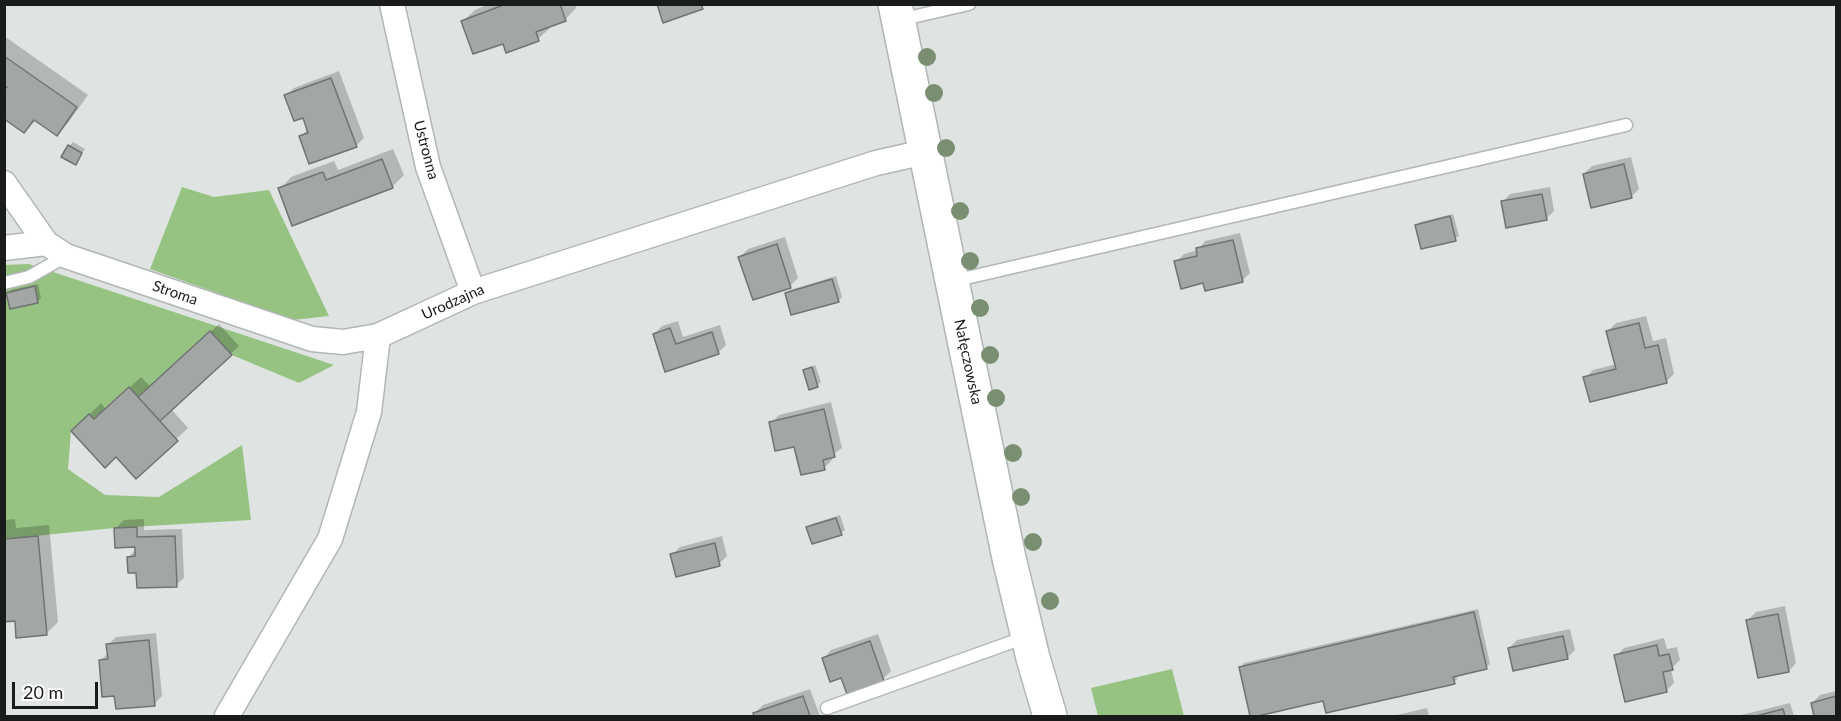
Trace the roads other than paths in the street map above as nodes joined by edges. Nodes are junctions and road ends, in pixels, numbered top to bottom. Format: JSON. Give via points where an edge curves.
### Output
{"nodes":[{"id":1,"x":392,"y":4,"type":"edge"},
{"id":2,"x":969,"y":4,"type":"edge"},
{"id":3,"x":896,"y":12,"type":"edge"},
{"id":4,"x":1626,"y":124,"type":"dead end"},
{"id":5,"x":925,"y":152,"type":"junction"},
{"id":6,"x":4,"y":183,"type":"edge"},
{"id":7,"x":4,"y":248,"type":"edge"},
{"id":8,"x":56,"y":250,"type":"junction"},
{"id":9,"x":952,"y":281,"type":"junction"},
{"id":10,"x":4,"y":283,"type":"edge"},
{"id":11,"x":473,"y":291,"type":"junction"},
{"id":12,"x":378,"y":336,"type":"junction"},
{"id":13,"x":1028,"y":637,"type":"junction"},
{"id":14,"x":827,"y":708,"type":"dead end"},
{"id":15,"x":227,"y":717,"type":"edge"},
{"id":16,"x":1050,"y":717,"type":"edge"}],
"edges":[{"from":1,"to":11,"type":"street","name":"Ustronna","via":[[429,167]]},
{"from":2,"to":3,"type":"lane"},
{"from":3,"to":5,"type":"main road","name":"Nałęczowska"},
{"from":4,"to":9,"type":"lane"},
{"from":5,"to":9,"type":"main road","name":"Nałęczowska"},
{"from":5,"to":11,"type":"street","name":"Urodzajna","via":[[876,163]]},
{"from":6,"to":8,"type":"street"},
{"from":7,"to":8,"type":"street"},
{"from":8,"to":10,"type":"lane","via":[[29,277]]},
{"from":8,"to":12,"type":"street","name":"Stroma","via":[[312,339],[343,342]]},
{"from":9,"to":13,"type":"main road","name":"Nałęczowska"},
{"from":11,"to":12,"type":"street","name":"Urodzajna"},
{"from":12,"to":15,"type":"street","via":[[369,412],[330,539]]},
{"from":13,"to":14,"type":"lane"},
{"from":13,"to":16,"type":"main road","name":"Nałęczowska"}]}
